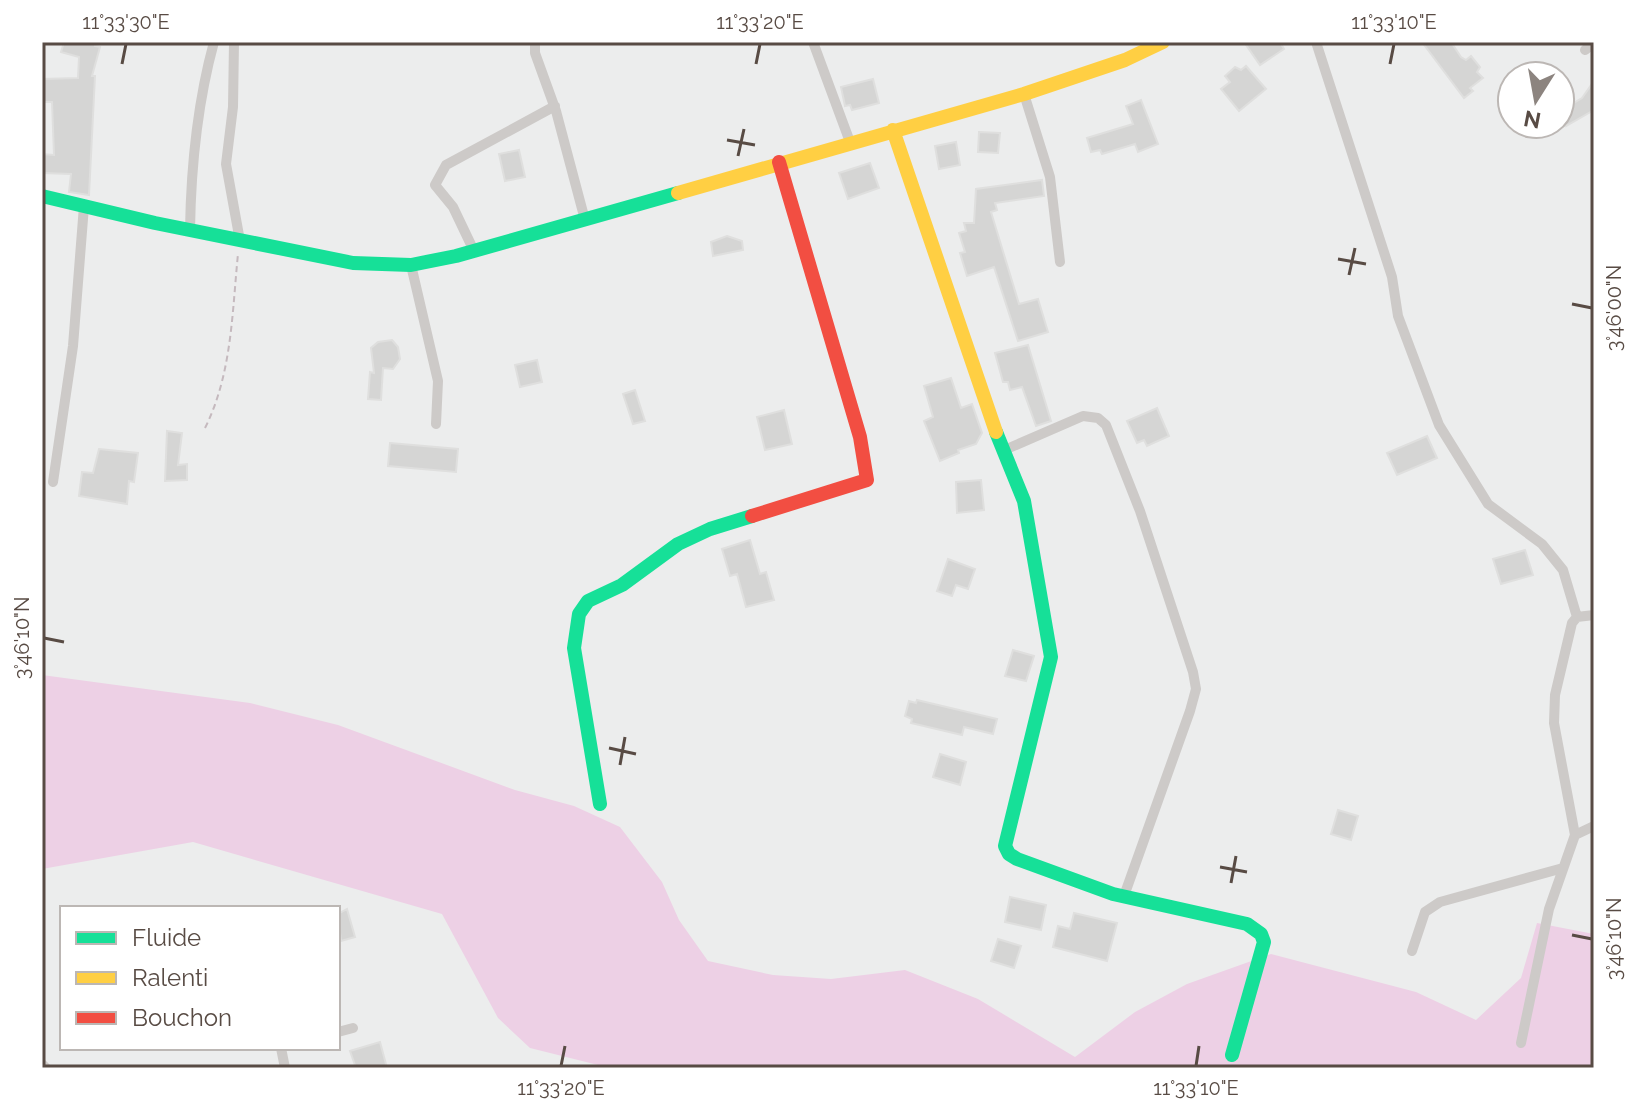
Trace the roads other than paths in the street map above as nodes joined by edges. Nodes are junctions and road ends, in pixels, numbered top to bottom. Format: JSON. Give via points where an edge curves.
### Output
{"nodes":[{"id":1,"x":214,"y":42,"type":"edge"},
{"id":2,"x":234,"y":42,"type":"edge"},
{"id":3,"x":535,"y":42,"type":"edge"},
{"id":4,"x":813,"y":42,"type":"edge"},
{"id":5,"x":1163,"y":42,"type":"edge"},
{"id":6,"x":1316,"y":42,"type":"edge"},
{"id":7,"x":1024,"y":94,"type":"junction"},
{"id":8,"x":555,"y":106,"type":"junction"},
{"id":9,"x":893,"y":130,"type":"junction"},
{"id":10,"x":850,"y":142,"type":"junction"},
{"id":11,"x":779,"y":162,"type":"junction"},
{"id":12,"x":42,"y":196,"type":"edge"},
{"id":13,"x":84,"y":206,"type":"junction"},
{"id":14,"x":585,"y":220,"type":"junction"},
{"id":15,"x":190,"y":230,"type":"junction"},
{"id":16,"x":240,"y":241,"type":"junction"},
{"id":17,"x":474,"y":251,"type":"junction"},
{"id":18,"x":1060,"y":262,"type":"dead end"},
{"id":19,"x":411,"y":265,"type":"junction"},
{"id":20,"x":436,"y":424,"type":"dead end"},
{"id":21,"x":1002,"y":451,"type":"junction"},
{"id":22,"x":53,"y":482,"type":"dead end"},
{"id":23,"x":1594,"y":615,"type":"edge"},
{"id":24,"x":1577,"y":617,"type":"junction"},
{"id":25,"x":600,"y":804,"type":"dead end"},
{"id":26,"x":1594,"y":826,"type":"edge"},
{"id":27,"x":1575,"y":835,"type":"junction"},
{"id":28,"x":1563,"y":868,"type":"junction"},
{"id":29,"x":1124,"y":896,"type":"junction"},
{"id":30,"x":1412,"y":951,"type":"dead end"},
{"id":31,"x":353,"y":1028,"type":"dead end"},
{"id":32,"x":340,"y":1031,"type":"edge"},
{"id":33,"x":1521,"y":1043,"type":"dead end"},
{"id":34,"x":284,"y":1050,"type":"edge"},
{"id":35,"x":1232,"y":1055,"type":"dead end"},
{"id":36,"x":285,"y":1068,"type":"edge"}],
"edges":[{"from":1,"to":15,"type":"street","via":[[194,139]]},
{"from":2,"to":16,"type":"street","via":[[226,164]]},
{"from":3,"to":8,"type":"street"},
{"from":4,"to":10,"type":"street"},
{"from":5,"to":7,"type":"street"},
{"from":6,"to":24,"type":"street","via":[[1392,277],[1398,316],[1439,425],[1488,504],[1542,544],[1563,570]]},
{"from":7,"to":9,"type":"street"},
{"from":7,"to":18,"type":"street","via":[[1050,177]]},
{"from":8,"to":14,"type":"street"},
{"from":8,"to":17,"type":"street","via":[[446,165],[435,185],[453,207]]},
{"from":9,"to":10,"type":"street"},
{"from":9,"to":21,"type":"street"},
{"from":10,"to":11,"type":"street"},
{"from":11,"to":14,"type":"street"},
{"from":11,"to":25,"type":"street","via":[[860,437],[867,480],[710,529],[588,601],[579,614],[574,648]]},
{"from":12,"to":13,"type":"street"},
{"from":13,"to":15,"type":"street"},
{"from":13,"to":22,"type":"street","via":[[73,346]]},
{"from":14,"to":17,"type":"street"},
{"from":15,"to":16,"type":"street"},
{"from":16,"to":19,"type":"street","via":[[353,263]]},
{"from":17,"to":19,"type":"street"},
{"from":19,"to":20,"type":"street","via":[[438,381]]},
{"from":21,"to":29,"type":"street","via":[[1024,501],[1051,657],[1005,846],[1017,859]]},
{"from":21,"to":29,"type":"street","via":[[1083,416],[1106,425],[1193,672],[1196,689],[1190,711]]},
{"from":23,"to":24,"type":"street"},
{"from":24,"to":27,"type":"street","via":[[1555,695],[1554,723]]},
{"from":26,"to":27,"type":"street"},
{"from":27,"to":28,"type":"street"},
{"from":28,"to":30,"type":"street","via":[[1440,902],[1425,912]]},
{"from":28,"to":33,"type":"street","via":[[1549,909]]},
{"from":29,"to":35,"type":"street","via":[[1247,924],[1261,934],[1264,942]]},
{"from":31,"to":32,"type":"street"},
{"from":34,"to":36,"type":"street"}]}
